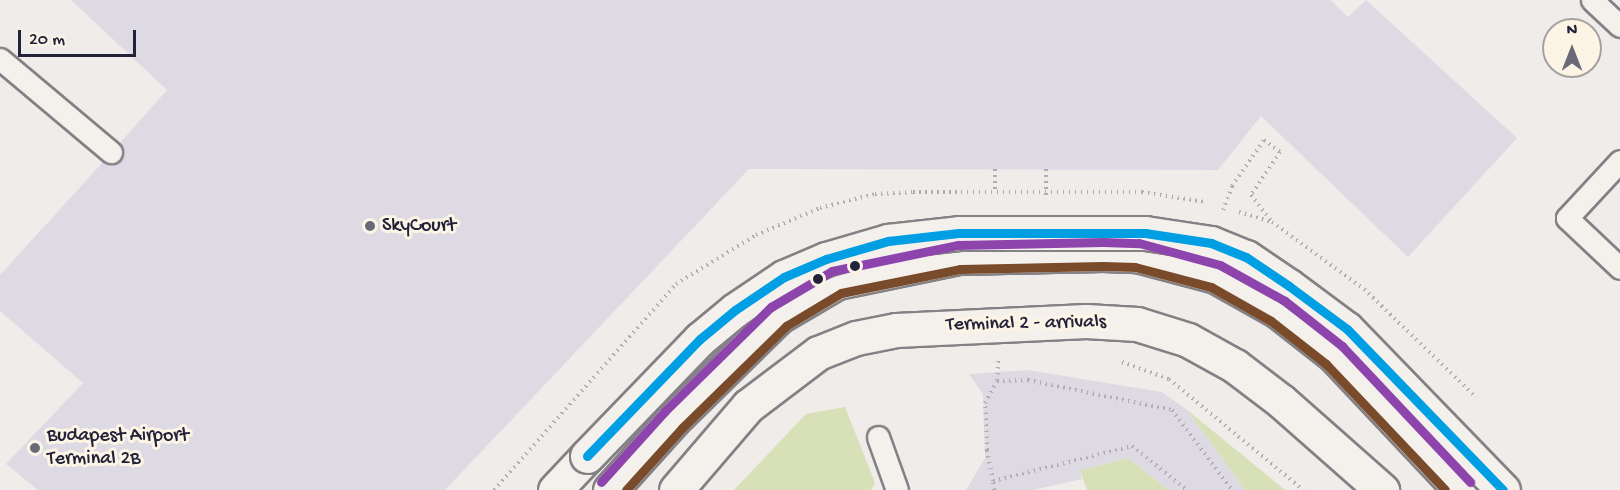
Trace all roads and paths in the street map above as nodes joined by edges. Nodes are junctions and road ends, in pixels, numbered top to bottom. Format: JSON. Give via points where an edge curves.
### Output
{"nodes":[{"id":1,"x":1592,"y":0,"type":"edge"},
{"id":2,"x":1620,"y":26,"type":"edge"},
{"id":3,"x":0,"y":59,"type":"edge"},
{"id":4,"x":111,"y":152,"type":"dead end"},
{"id":5,"x":1620,"y":161,"type":"edge"},
{"id":6,"x":1232,"y":186,"type":"dead end"},
{"id":7,"x":1272,"y":222,"type":"dead end"},
{"id":8,"x":1620,"y":268,"type":"edge"},
{"id":9,"x":1009,"y":361,"type":"dead end"},
{"id":10,"x":1119,"y":361,"type":"dead end"},
{"id":11,"x":986,"y":362,"type":"dead end"},
{"id":12,"x":998,"y":362,"type":"junction"},
{"id":13,"x":998,"y":381,"type":"junction"},
{"id":14,"x":878,"y":437,"type":"dead end"},
{"id":15,"x":993,"y":481,"type":"junction"},
{"id":16,"x":555,"y":490,"type":"edge"},
{"id":17,"x":610,"y":490,"type":"edge"},
{"id":18,"x":676,"y":490,"type":"edge"},
{"id":19,"x":897,"y":490,"type":"edge"},
{"id":20,"x":994,"y":490,"type":"edge"},
{"id":21,"x":1186,"y":490,"type":"edge"},
{"id":22,"x":1232,"y":490,"type":"edge"},
{"id":23,"x":1303,"y":490,"type":"edge"},
{"id":24,"x":1382,"y":490,"type":"edge"},
{"id":25,"x":1461,"y":490,"type":"edge"},
{"id":26,"x":1503,"y":490,"type":"edge"}],
"edges":[{"from":1,"to":2,"type":"lane"},
{"from":3,"to":4,"type":"lane"},
{"from":5,"to":8,"type":"lane","via":[[1567,218]]},
{"from":6,"to":7,"type":"path","via":[[1264,140],[1280,152],[1251,195]]},
{"from":9,"to":12,"type":"path"},
{"from":10,"to":23,"type":"path","via":[[1169,380]]},
{"from":11,"to":12,"type":"path"},
{"from":12,"to":13,"type":"path"},
{"from":13,"to":15,"type":"path","via":[[985,403]]},
{"from":13,"to":22,"type":"path","via":[[1028,380],[1172,410]]},
{"from":14,"to":19,"type":"lane"},
{"from":15,"to":20,"type":"path"},
{"from":15,"to":21,"type":"path","via":[[1132,446]]},
{"from":16,"to":26,"type":"street","bridge":true,"via":[[700,339],[784,277],[826,259],[888,241],[959,233],[1057,232],[1177,236],[1211,243],[1246,257],[1347,329]]},
{"from":17,"to":25,"type":"street","via":[[673,420],[779,316],[837,282],[959,257],[1103,254],[1137,255],[1216,276],[1278,311],[1334,355]]},
{"from":18,"to":24,"type":"street","name":"Terminal 2 - arrivals","via":[[748,406],[818,353],[856,338],[896,330],[1086,321],[1137,324],[1188,340],[1235,366],[1281,400]]}]}
